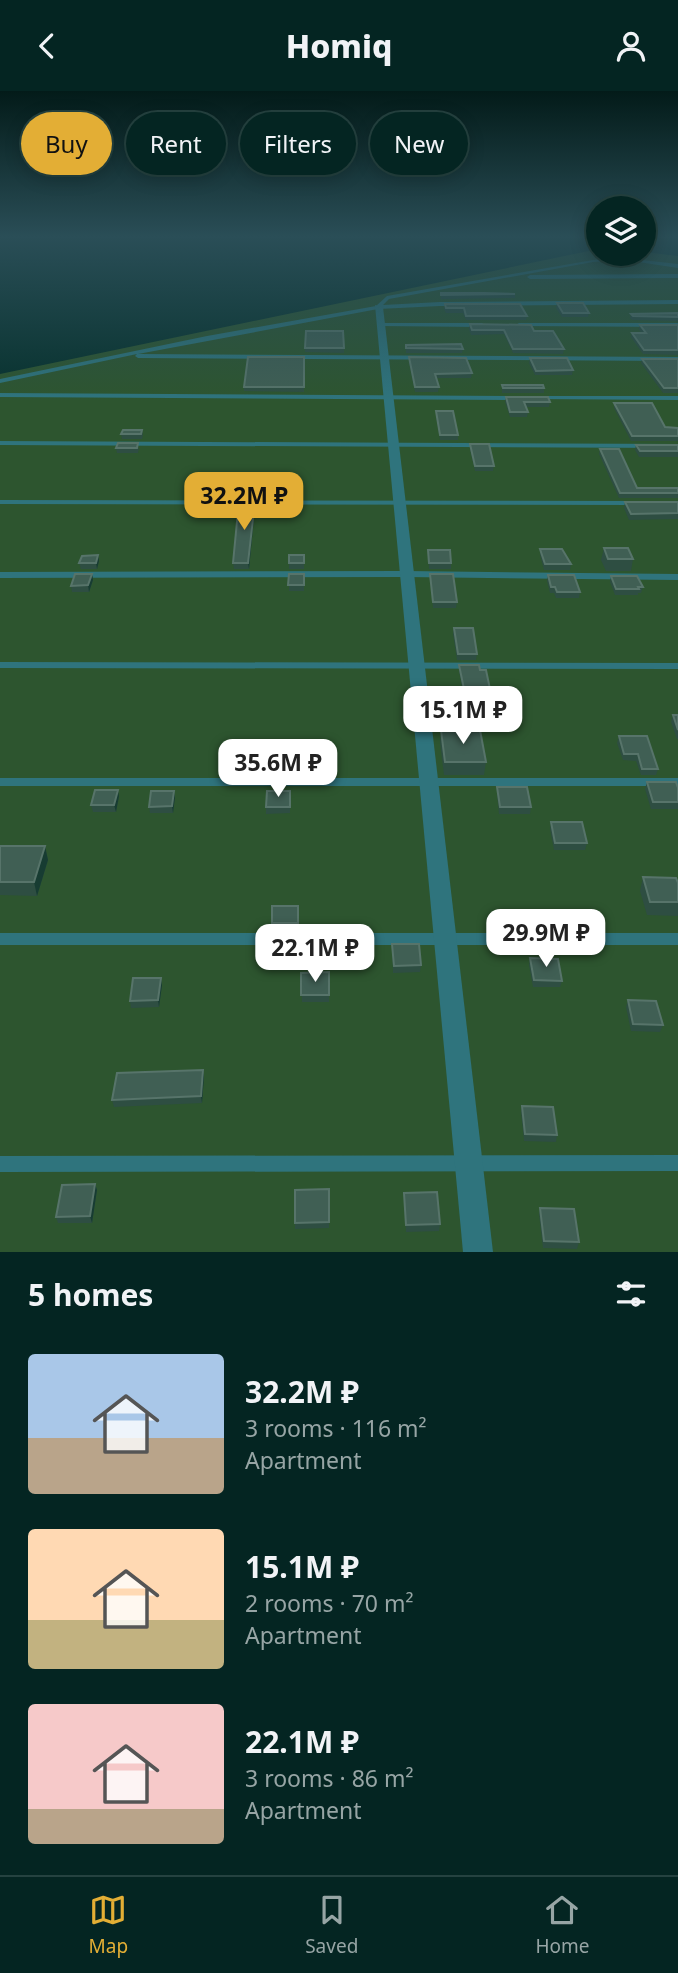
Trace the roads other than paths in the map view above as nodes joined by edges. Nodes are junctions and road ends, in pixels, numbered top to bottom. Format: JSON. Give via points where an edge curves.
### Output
{"nodes":[{"id":1,"x":419,"y":292,"type":"edge"},
{"id":2,"x":678,"y":302,"type":"edge"},
{"id":3,"x":379,"y":316,"type":"junction"},
{"id":4,"x":490,"y":325,"type":"edge"},
{"id":5,"x":517,"y":325,"type":"edge"},
{"id":6,"x":678,"y":325,"type":"edge"},
{"id":7,"x":127,"y":355,"type":"junction"},
{"id":8,"x":383,"y":357,"type":"junction"},
{"id":9,"x":678,"y":359,"type":"edge"},
{"id":10,"x":0,"y":381,"type":"edge"},
{"id":11,"x":0,"y":395,"type":"edge"},
{"id":12,"x":388,"y":398,"type":"junction"},
{"id":13,"x":678,"y":398,"type":"edge"},
{"id":14,"x":0,"y":443,"type":"edge"},
{"id":15,"x":394,"y":446,"type":"junction"},
{"id":16,"x":678,"y":446,"type":"edge"},
{"id":17,"x":0,"y":502,"type":"edge"},
{"id":18,"x":399,"y":503,"type":"junction"},
{"id":19,"x":650,"y":503,"type":"edge"},
{"id":20,"x":406,"y":574,"type":"junction"},
{"id":21,"x":0,"y":575,"type":"edge"},
{"id":22,"x":678,"y":577,"type":"edge"},
{"id":23,"x":0,"y":665,"type":"edge"},
{"id":24,"x":415,"y":665,"type":"junction"},
{"id":25,"x":678,"y":666,"type":"edge"},
{"id":26,"x":0,"y":782,"type":"edge"},
{"id":27,"x":427,"y":782,"type":"junction"},
{"id":28,"x":678,"y":782,"type":"edge"},
{"id":29,"x":445,"y":938,"type":"junction"},
{"id":30,"x":0,"y":939,"type":"edge"},
{"id":31,"x":678,"y":939,"type":"edge"},
{"id":32,"x":470,"y":1162,"type":"junction"},
{"id":33,"x":678,"y":1163,"type":"edge"},
{"id":34,"x":0,"y":1164,"type":"edge"},
{"id":35,"x":478,"y":1252,"type":"edge"}],
"edges":[{"from":1,"to":3,"type":"lane","via":[[387,298]]},
{"from":2,"to":3,"type":"lane","via":[[427,304]]},
{"from":3,"to":4,"type":"lane"},
{"from":3,"to":7,"type":"lane"},
{"from":3,"to":8,"type":"street"},
{"from":5,"to":6,"type":"lane"},
{"from":7,"to":8,"type":"lane"},
{"from":7,"to":10,"type":"lane"},
{"from":8,"to":9,"type":"lane"},
{"from":8,"to":12,"type":"street"},
{"from":11,"to":12,"type":"lane"},
{"from":12,"to":13,"type":"lane"},
{"from":12,"to":15,"type":"street"},
{"from":14,"to":15,"type":"lane"},
{"from":15,"to":16,"type":"lane"},
{"from":15,"to":18,"type":"street"},
{"from":17,"to":18,"type":"lane"},
{"from":18,"to":19,"type":"lane"},
{"from":18,"to":20,"type":"street"},
{"from":20,"to":21,"type":"lane"},
{"from":20,"to":22,"type":"lane"},
{"from":20,"to":24,"type":"street"},
{"from":23,"to":24,"type":"lane"},
{"from":24,"to":25,"type":"lane"},
{"from":24,"to":27,"type":"street"},
{"from":26,"to":27,"type":"lane"},
{"from":27,"to":28,"type":"lane"},
{"from":27,"to":29,"type":"street"},
{"from":29,"to":30,"type":"lane"},
{"from":29,"to":31,"type":"lane"},
{"from":29,"to":32,"type":"street"},
{"from":32,"to":33,"type":"lane"},
{"from":32,"to":34,"type":"lane"},
{"from":32,"to":35,"type":"street"}]}
